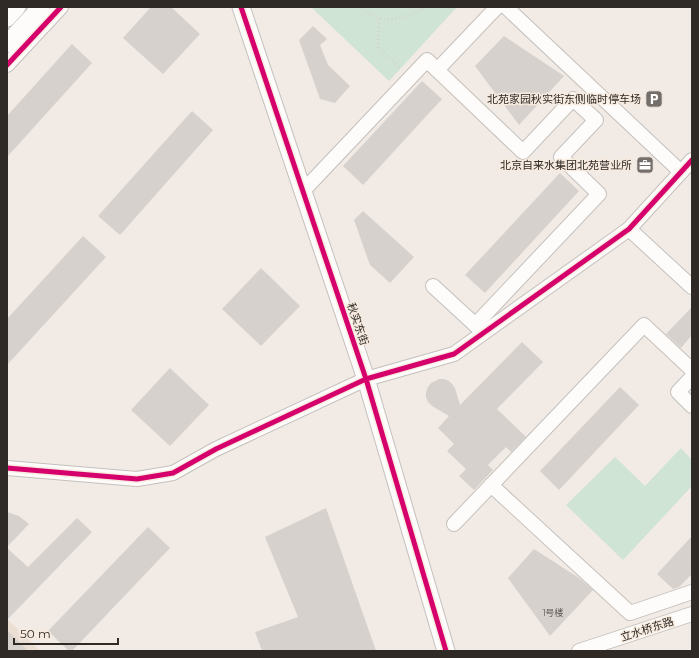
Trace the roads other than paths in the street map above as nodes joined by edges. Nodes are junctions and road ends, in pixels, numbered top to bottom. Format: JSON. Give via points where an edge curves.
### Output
{"nodes":[{"id":1,"x":18,"y":7,"type":"edge"},
{"id":2,"x":41,"y":7,"type":"edge"},
{"id":3,"x":61,"y":7,"type":"edge"},
{"id":4,"x":241,"y":7,"type":"edge"},
{"id":5,"x":497,"y":7,"type":"edge"},
{"id":6,"x":506,"y":7,"type":"edge"},
{"id":7,"x":7,"y":18,"type":"edge"},
{"id":8,"x":7,"y":44,"type":"edge"},
{"id":9,"x":7,"y":64,"type":"edge"},
{"id":10,"x":437,"y":70,"type":"junction"},
{"id":11,"x":692,"y":160,"type":"edge"},
{"id":12,"x":681,"y":172,"type":"junction"},
{"id":13,"x":303,"y":192,"type":"junction"},
{"id":14,"x":629,"y":228,"type":"junction"},
{"id":15,"x":433,"y":286,"type":"dead end"},
{"id":16,"x":692,"y":287,"type":"edge"},
{"id":17,"x":479,"y":329,"type":"junction"},
{"id":18,"x":692,"y":370,"type":"edge"},
{"id":19,"x":692,"y":377,"type":"edge"},
{"id":20,"x":366,"y":379,"type":"junction"},
{"id":21,"x":692,"y":406,"type":"edge"},
{"id":22,"x":7,"y":468,"type":"edge"},
{"id":23,"x":491,"y":485,"type":"junction"},
{"id":24,"x":454,"y":524,"type":"dead end"},
{"id":25,"x":692,"y":592,"type":"edge"},
{"id":26,"x":692,"y":614,"type":"edge"},
{"id":27,"x":446,"y":651,"type":"edge"},
{"id":28,"x":579,"y":651,"type":"edge"}],
"edges":[{"from":1,"to":7,"type":"street"},
{"from":2,"to":8,"type":"street"},
{"from":3,"to":9,"type":"street"},
{"from":4,"to":13,"type":"street","name":"秋实东街"},
{"from":5,"to":10,"type":"street"},
{"from":6,"to":12,"type":"street"},
{"from":10,"to":13,"type":"street","via":[[427,60]]},
{"from":10,"to":17,"type":"street","via":[[523,152],[573,99],[596,120],[561,157],[599,194]]},
{"from":11,"to":12,"type":"street"},
{"from":12,"to":14,"type":"street"},
{"from":13,"to":20,"type":"street","name":"秋实东街"},
{"from":14,"to":16,"type":"street"},
{"from":14,"to":17,"type":"street"},
{"from":15,"to":17,"type":"street"},
{"from":17,"to":20,"type":"street","via":[[454,354]]},
{"from":18,"to":23,"type":"street","via":[[644,325]]},
{"from":19,"to":21,"type":"street","via":[[678,392]]},
{"from":20,"to":22,"type":"street","via":[[216,449],[173,473],[137,479]]},
{"from":20,"to":27,"type":"street","name":"秋实东街"},
{"from":23,"to":24,"type":"street"},
{"from":23,"to":25,"type":"street","via":[[630,612]]},
{"from":26,"to":28,"type":"street","name":"立水桥东路"}]}
